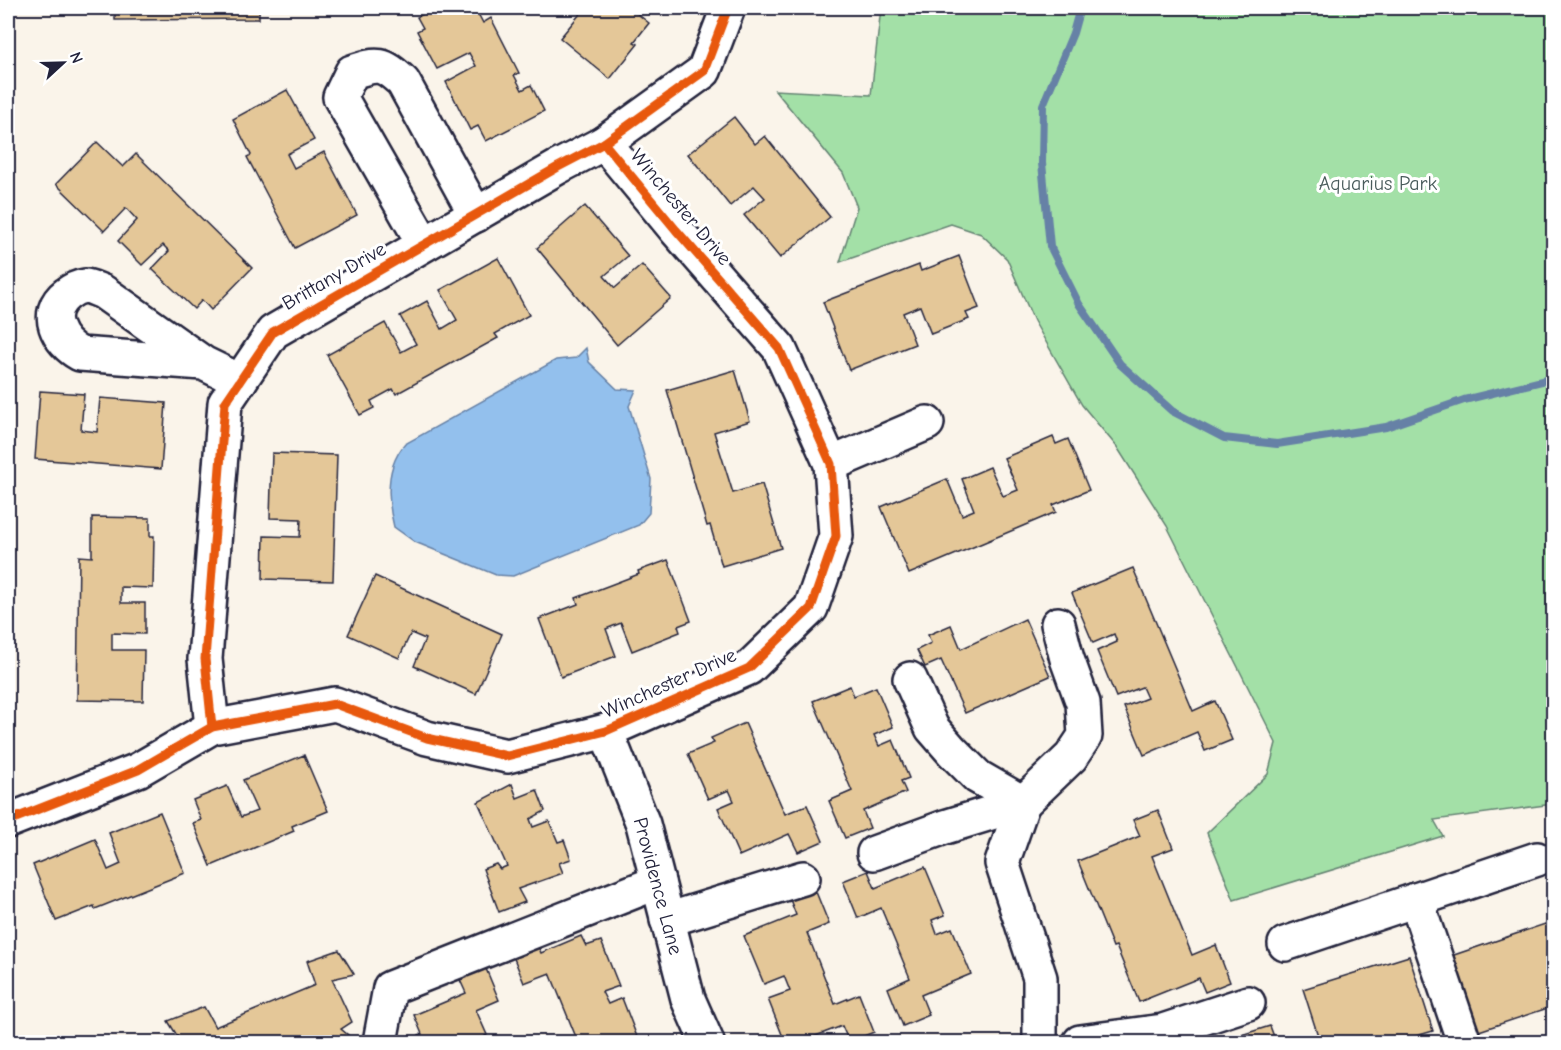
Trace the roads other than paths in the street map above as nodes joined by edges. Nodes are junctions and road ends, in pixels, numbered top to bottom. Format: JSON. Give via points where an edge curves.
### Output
{"nodes":[{"id":1,"x":728,"y":8,"type":"edge"},
{"id":2,"x":604,"y":143,"type":"junction"},
{"id":3,"x":476,"y":214,"type":"junction"},
{"id":4,"x":424,"y":244,"type":"junction"},
{"id":5,"x":203,"y":363,"type":"dead end"},
{"id":6,"x":240,"y":381,"type":"junction"},
{"id":7,"x":927,"y":423,"type":"dead end"},
{"id":8,"x":831,"y":464,"type":"junction"},
{"id":9,"x":1058,"y":624,"type":"dead end"},
{"id":10,"x":910,"y":679,"type":"dead end"},
{"id":11,"x":212,"y":727,"type":"junction"},
{"id":12,"x":606,"y":731,"type":"junction"},
{"id":13,"x":1023,"y":803,"type":"junction"},
{"id":14,"x":8,"y":821,"type":"edge"},
{"id":15,"x":873,"y":853,"type":"dead end"},
{"id":16,"x":1537,"y":859,"type":"dead end"},
{"id":17,"x":803,"y":878,"type":"dead end"},
{"id":18,"x":658,"y":882,"type":"junction"},
{"id":19,"x":1416,"y":900,"type":"junction"},
{"id":20,"x":667,"y":920,"type":"junction"},
{"id":21,"x":1285,"y":944,"type":"dead end"},
{"id":22,"x":1248,"y":1003,"type":"dead end"},
{"id":23,"x":380,"y":1042,"type":"edge"},
{"id":24,"x":707,"y":1042,"type":"edge"},
{"id":25,"x":1040,"y":1042,"type":"edge"},
{"id":26,"x":1080,"y":1042,"type":"edge"},
{"id":27,"x":1464,"y":1042,"type":"edge"}],
"edges":[{"from":1,"to":2,"type":"street","name":"Brittany Drive","via":[[704,71]]},
{"from":2,"to":3,"type":"street","name":"Brittany Drive"},
{"from":2,"to":8,"type":"street","name":"Winchester Drive","via":[[779,348]]},
{"from":3,"to":4,"type":"street","name":"Brittany Drive"},
{"from":3,"to":4,"type":"street","via":[[404,82],[386,67],[371,66],[352,72],[340,97]]},
{"from":4,"to":6,"type":"street","name":"Brittany Drive","via":[[273,332]]},
{"from":5,"to":6,"type":"street"},
{"from":6,"to":11,"type":"street","name":"Brittany Drive","via":[[225,403],[205,659]]},
{"from":7,"to":8,"type":"street"},
{"from":8,"to":12,"type":"street","name":"Winchester Drive","via":[[836,536],[812,608],[749,668]]},
{"from":9,"to":13,"type":"street","via":[[1083,703],[1085,736],[1071,757]]},
{"from":10,"to":13,"type":"street","via":[[932,728],[952,751],[978,777]]},
{"from":11,"to":12,"type":"street","name":"Winchester Drive","via":[[335,704],[427,738],[507,756]]},
{"from":11,"to":14,"type":"street","name":"Winchester Drive","via":[[138,770]]},
{"from":12,"to":18,"type":"street","name":"Providence Lane","via":[[644,824]]},
{"from":13,"to":15,"type":"street"},
{"from":13,"to":25,"type":"street","via":[[1002,863],[1040,978]]},
{"from":16,"to":19,"type":"street"},
{"from":17,"to":20,"type":"street"},
{"from":18,"to":20,"type":"street","name":"Providence Lane"},
{"from":18,"to":23,"type":"street","via":[[390,988]]},
{"from":19,"to":21,"type":"street"},
{"from":19,"to":27,"type":"street"},
{"from":20,"to":24,"type":"street","name":"Providence Lane","via":[[688,999]]},
{"from":22,"to":26,"type":"street","via":[[1163,1031]]}]}
